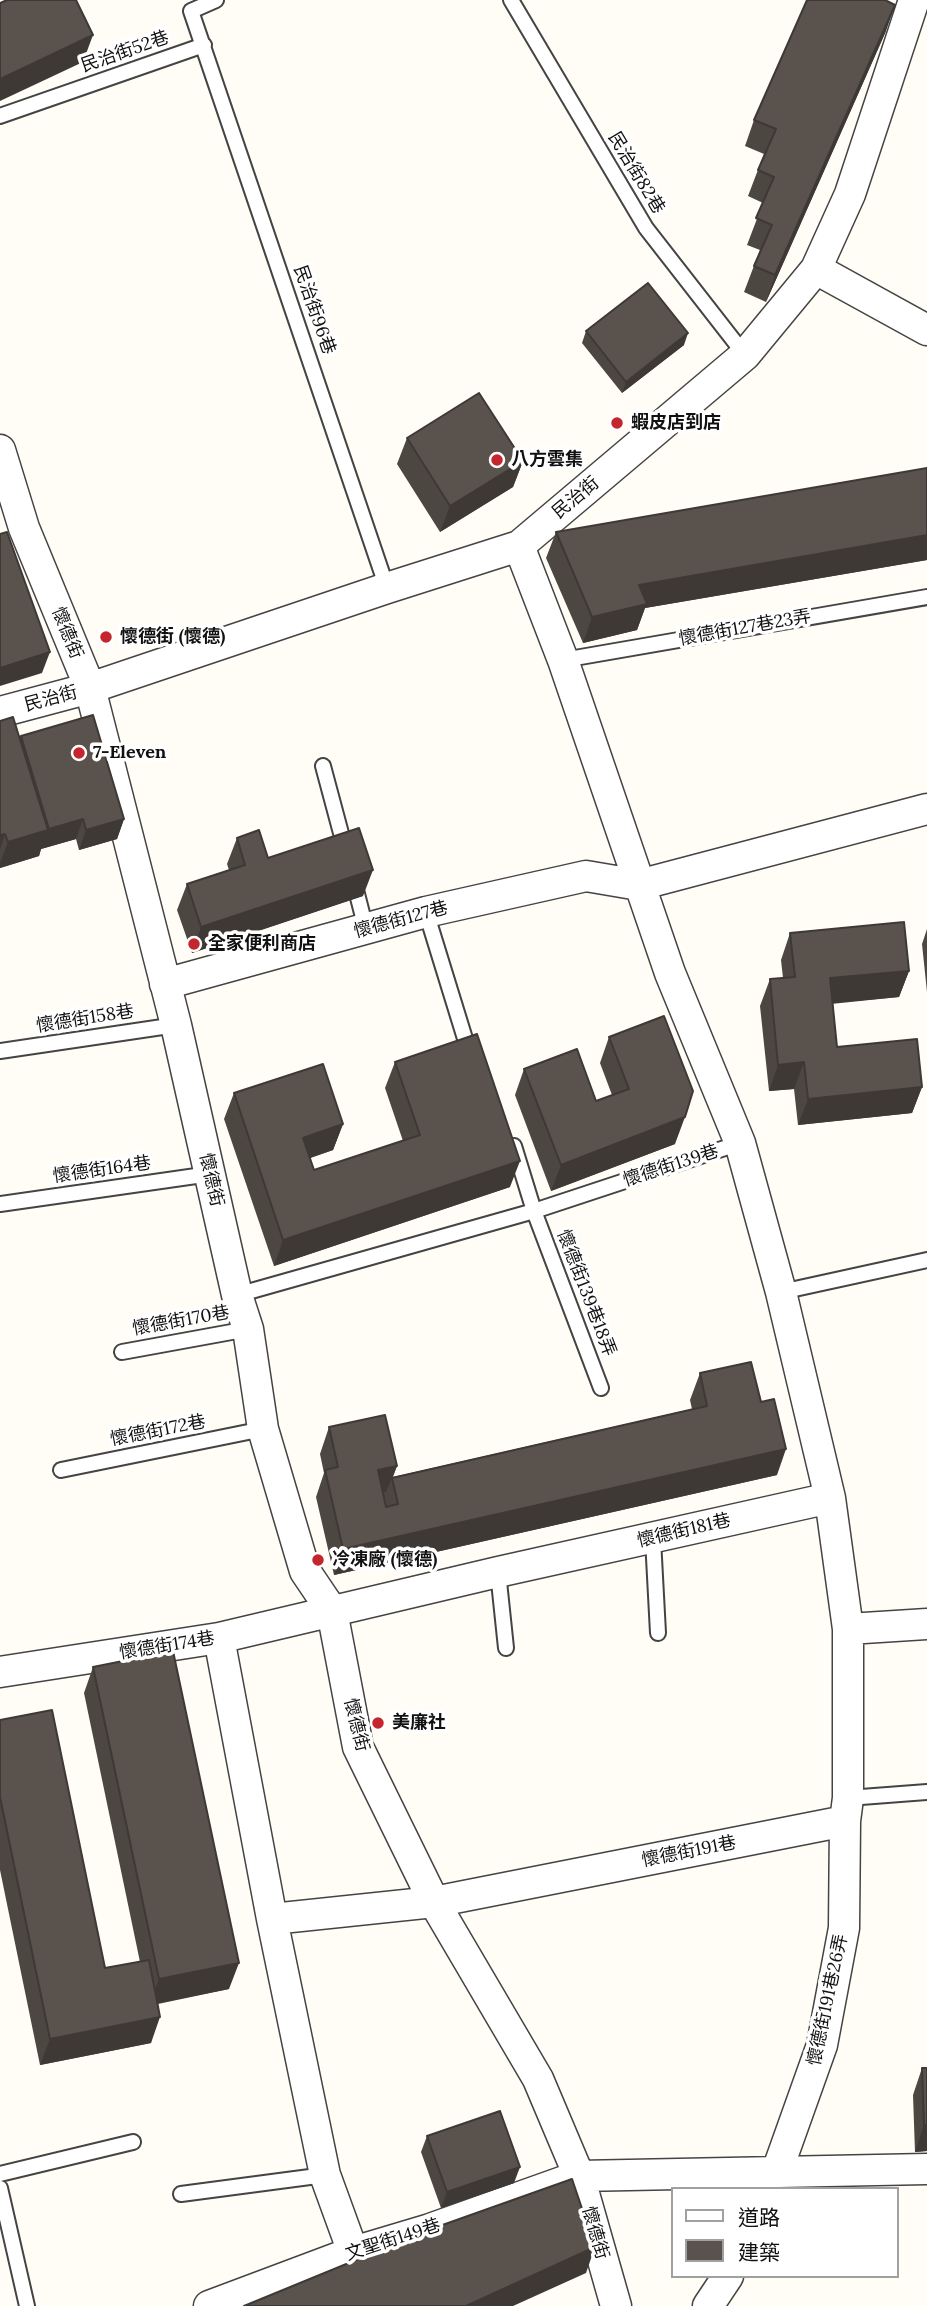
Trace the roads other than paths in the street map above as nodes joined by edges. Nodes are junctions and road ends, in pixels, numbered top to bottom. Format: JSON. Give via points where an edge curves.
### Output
{"nodes":[{"id":1,"x":216,"y":0,"type":"edge"},
{"id":2,"x":510,"y":0,"type":"edge"},
{"id":3,"x":915,"y":19,"type":"edge"},
{"id":4,"x":204,"y":45,"type":"junction"},
{"id":5,"x":0,"y":116,"type":"edge"},
{"id":6,"x":816,"y":269,"type":"junction"},
{"id":7,"x":927,"y":330,"type":"edge"},
{"id":8,"x":745,"y":355,"type":"junction"},
{"id":9,"x":0,"y":450,"type":"edge"},
{"id":10,"x":519,"y":547,"type":"junction"},
{"id":11,"x":387,"y":588,"type":"junction"},
{"id":12,"x":927,"y":597,"type":"edge"},
{"id":13,"x":563,"y":660,"type":"junction"},
{"id":14,"x":90,"y":688,"type":"junction"},
{"id":15,"x":0,"y":712,"type":"edge"},
{"id":16,"x":323,"y":766,"type":"dead end"},
{"id":17,"x":927,"y":809,"type":"edge"},
{"id":18,"x":639,"y":885,"type":"junction"},
{"id":19,"x":426,"y":912,"type":"junction"},
{"id":20,"x":366,"y":929,"type":"junction"},
{"id":21,"x":165,"y":984,"type":"junction"},
{"id":22,"x":176,"y":1025,"type":"junction"},
{"id":23,"x":0,"y":1051,"type":"edge"},
{"id":24,"x":481,"y":1068,"type":"edge"},
{"id":25,"x":511,"y":1137,"type":"edge"},
{"id":26,"x":740,"y":1143,"type":"junction"},
{"id":27,"x":210,"y":1174,"type":"junction"},
{"id":28,"x":0,"y":1204,"type":"edge"},
{"id":29,"x":534,"y":1210,"type":"junction"},
{"id":30,"x":927,"y":1260,"type":"edge"},
{"id":31,"x":781,"y":1292,"type":"junction"},
{"id":32,"x":237,"y":1296,"type":"junction"},
{"id":33,"x":248,"y":1329,"type":"junction"},
{"id":34,"x":122,"y":1352,"type":"dead end"},
{"id":35,"x":601,"y":1388,"type":"dead end"},
{"id":36,"x":263,"y":1429,"type":"junction"},
{"id":37,"x":61,"y":1470,"type":"dead end"},
{"id":38,"x":830,"y":1498,"type":"junction"},
{"id":39,"x":653,"y":1539,"type":"junction"},
{"id":40,"x":498,"y":1572,"type":"junction"},
{"id":41,"x":332,"y":1611,"type":"junction"},
{"id":42,"x":927,"y":1624,"type":"edge"},
{"id":43,"x":848,"y":1629,"type":"junction"},
{"id":44,"x":658,"y":1633,"type":"dead end"},
{"id":45,"x":219,"y":1638,"type":"junction"},
{"id":46,"x":506,"y":1648,"type":"dead end"},
{"id":47,"x":0,"y":1672,"type":"edge"},
{"id":48,"x":927,"y":1793,"type":"edge"},
{"id":49,"x":846,"y":1810,"type":"junction"},
{"id":50,"x":434,"y":1902,"type":"junction"},
{"id":51,"x":272,"y":1919,"type":"junction"},
{"id":52,"x":133,"y":2141,"type":"dead end"},
{"id":53,"x":927,"y":2169,"type":"edge"},
{"id":54,"x":0,"y":2174,"type":"edge"},
{"id":55,"x":325,"y":2175,"type":"junction"},
{"id":56,"x":579,"y":2176,"type":"junction"},
{"id":57,"x":774,"y":2181,"type":"edge"},
{"id":58,"x":0,"y":2188,"type":"edge"},
{"id":59,"x":181,"y":2194,"type":"dead end"},
{"id":60,"x":353,"y":2252,"type":"junction"},
{"id":61,"x":728,"y":2278,"type":"edge"},
{"id":62,"x":27,"y":2306,"type":"edge"},
{"id":63,"x":209,"y":2306,"type":"edge"},
{"id":64,"x":616,"y":2306,"type":"edge"},
{"id":65,"x":708,"y":2306,"type":"edge"}],
"edges":[{"from":1,"to":4,"type":"lane","via":[[191,11]]},
{"from":2,"to":8,"type":"lane","name":"民治街82巷","via":[[646,228]]},
{"from":3,"to":6,"type":"street","name":"民治街"},
{"from":4,"to":5,"type":"lane","name":"民治街52巷"},
{"from":4,"to":11,"type":"lane","name":"民治街96巷"},
{"from":6,"to":7,"type":"street"},
{"from":6,"to":8,"type":"street","name":"民治街"},
{"from":8,"to":10,"type":"street","name":"民治街"},
{"from":9,"to":14,"type":"street","name":"懷德街","via":[[24,528]]},
{"from":10,"to":11,"type":"street","name":"民治街"},
{"from":10,"to":13,"type":"street"},
{"from":11,"to":14,"type":"street","name":"民治街"},
{"from":12,"to":13,"type":"lane","name":"懷德街127巷23弄"},
{"from":13,"to":18,"type":"street"},
{"from":14,"to":15,"type":"street","name":"民治街"},
{"from":14,"to":21,"type":"street","name":"懷德街"},
{"from":16,"to":20,"type":"lane"},
{"from":17,"to":18,"type":"street","name":"懷德街127巷"},
{"from":18,"to":19,"type":"street","name":"懷德街127巷","via":[[586,876]]},
{"from":18,"to":26,"type":"street"},
{"from":19,"to":20,"type":"street","name":"懷德街127巷"},
{"from":19,"to":24,"type":"lane","via":[[471,1059]]},
{"from":20,"to":21,"type":"street","name":"懷德街127巷"},
{"from":21,"to":22,"type":"street","name":"懷德街"},
{"from":22,"to":23,"type":"lane","name":"懷德街158巷"},
{"from":22,"to":27,"type":"street","name":"懷德街"},
{"from":25,"to":29,"type":"lane"},
{"from":26,"to":29,"type":"lane","name":"懷德街139巷"},
{"from":26,"to":31,"type":"street","name":"懷德街139巷"},
{"from":27,"to":28,"type":"lane","name":"懷德街164巷"},
{"from":27,"to":32,"type":"street","name":"懷德街"},
{"from":29,"to":32,"type":"lane","name":"懷德街139巷"},
{"from":29,"to":35,"type":"lane","name":"懷德街139巷18弄"},
{"from":30,"to":31,"type":"lane"},
{"from":31,"to":38,"type":"street","name":"懷德街139巷"},
{"from":32,"to":33,"type":"street","name":"懷德街"},
{"from":33,"to":34,"type":"lane","name":"懷德街170巷"},
{"from":33,"to":36,"type":"street","name":"懷德街"},
{"from":36,"to":37,"type":"lane","name":"懷德街172巷"},
{"from":36,"to":41,"type":"street","name":"懷德街","via":[[305,1571]]},
{"from":38,"to":39,"type":"street","name":"懷德街181巷"},
{"from":38,"to":43,"type":"street"},
{"from":39,"to":40,"type":"street","name":"懷德街181巷"},
{"from":39,"to":44,"type":"lane"},
{"from":40,"to":41,"type":"street","name":"懷德街181巷"},
{"from":40,"to":46,"type":"lane"},
{"from":41,"to":45,"type":"street","name":"懷德街174巷"},
{"from":41,"to":50,"type":"street","name":"懷德街","via":[[358,1747]]},
{"from":42,"to":43,"type":"street"},
{"from":43,"to":49,"type":"street","name":"懷德街191巷26弄"},
{"from":45,"to":47,"type":"street","name":"懷德街174巷"},
{"from":45,"to":51,"type":"street"},
{"from":48,"to":49,"type":"lane","name":"懷德街191巷"},
{"from":49,"to":50,"type":"street","name":"懷德街191巷"},
{"from":49,"to":57,"type":"street","name":"懷德街191巷26弄","via":[[844,1927],[822,2045]]},
{"from":50,"to":51,"type":"street"},
{"from":50,"to":56,"type":"street","name":"懷德街","via":[[538,2079]]},
{"from":51,"to":55,"type":"street"},
{"from":52,"to":54,"type":"lane"},
{"from":53,"to":57,"type":"street","name":"文聖街149巷"},
{"from":55,"to":59,"type":"lane"},
{"from":55,"to":60,"type":"street"},
{"from":56,"to":57,"type":"street","name":"文聖街149巷"},
{"from":56,"to":60,"type":"street","name":"文聖街149巷"},
{"from":56,"to":64,"type":"street","name":"懷德街"},
{"from":58,"to":62,"type":"lane"},
{"from":60,"to":63,"type":"street","name":"文聖街149巷"},
{"from":61,"to":65,"type":"street"}]}
